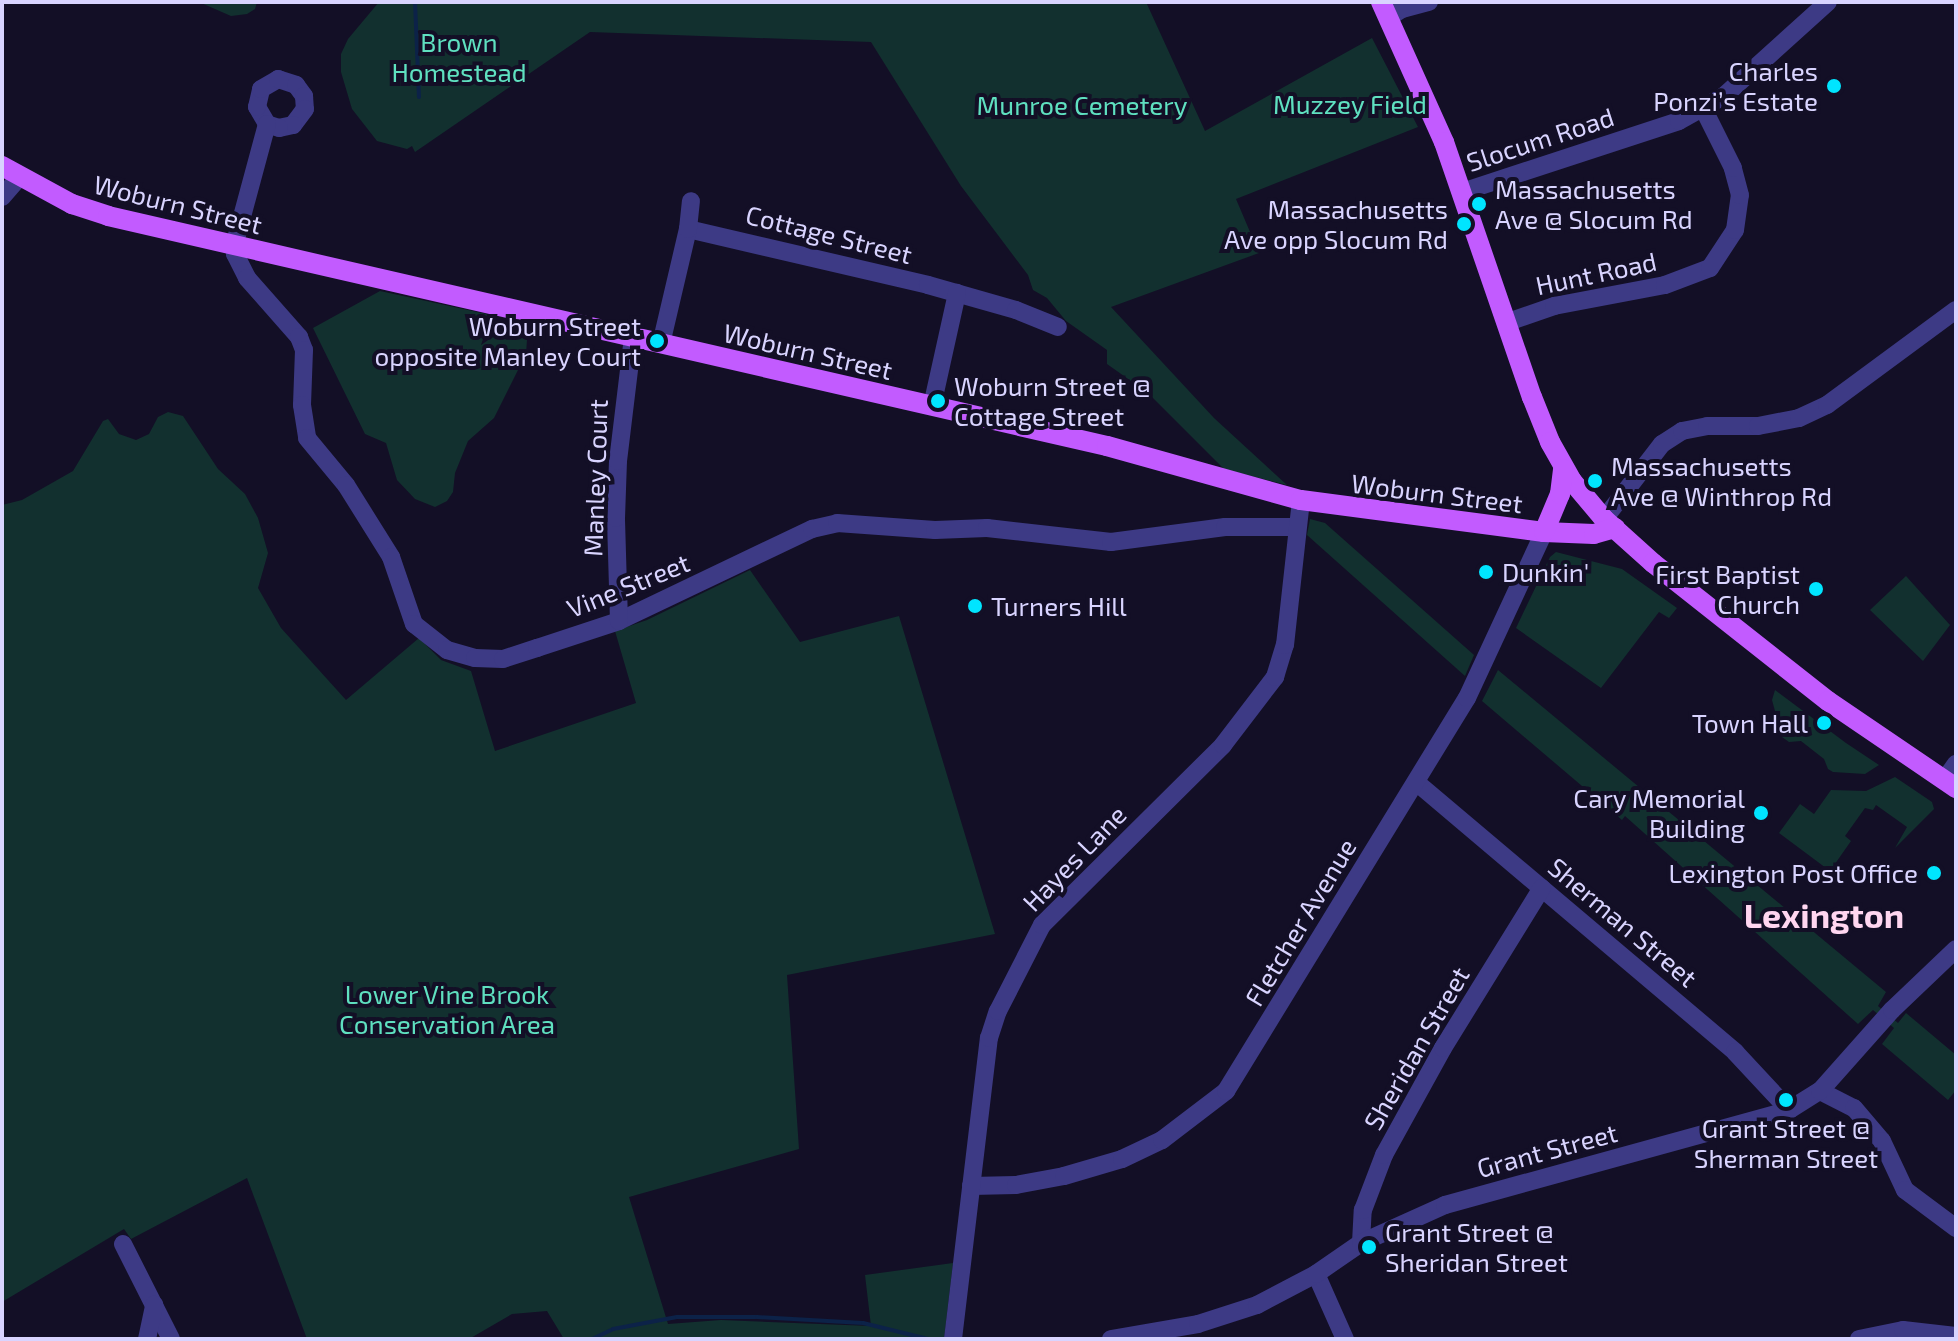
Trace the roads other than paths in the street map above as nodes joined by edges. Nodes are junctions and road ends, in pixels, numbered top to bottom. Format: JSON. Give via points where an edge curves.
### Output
{"nodes":[{"id":1,"x":1429,"y":2,"type":"edge"},
{"id":2,"x":1828,"y":2,"type":"edge"},
{"id":3,"x":1384,"y":10,"type":"edge"},
{"id":4,"x":1703,"y":108,"type":"junction"},
{"id":5,"x":267,"y":124,"type":"dead end"},
{"id":6,"x":2,"y":166,"type":"edge"},
{"id":7,"x":20,"y":176,"type":"junction"},
{"id":8,"x":1462,"y":192,"type":"junction"},
{"id":9,"x":2,"y":197,"type":"edge"},
{"id":10,"x":691,"y":201,"type":"dead end"},
{"id":11,"x":688,"y":229,"type":"junction"},
{"id":12,"x":234,"y":246,"type":"junction"},
{"id":13,"x":957,"y":293,"type":"junction"},
{"id":14,"x":1956,"y":310,"type":"edge"},
{"id":15,"x":1508,"y":322,"type":"junction"},
{"id":16,"x":1058,"y":327,"type":"dead end"},
{"id":17,"x":633,"y":337,"type":"junction"},
{"id":18,"x":661,"y":344,"type":"junction"},
{"id":19,"x":932,"y":406,"type":"junction"},
{"id":20,"x":1563,"y":469,"type":"junction"},
{"id":21,"x":1301,"y":500,"type":"junction"},
{"id":22,"x":1610,"y":524,"type":"junction"},
{"id":23,"x":1295,"y":527,"type":"junction"},
{"id":24,"x":1544,"y":532,"type":"junction"},
{"id":25,"x":619,"y":621,"type":"junction"},
{"id":26,"x":1952,"y":777,"type":"edge"},
{"id":27,"x":1416,"y":782,"type":"junction"},
{"id":28,"x":1542,"y":888,"type":"junction"},
{"id":29,"x":1956,"y":949,"type":"edge"},
{"id":30,"x":1820,"y":1091,"type":"junction"},
{"id":31,"x":1789,"y":1110,"type":"junction"},
{"id":32,"x":971,"y":1186,"type":"junction"},
{"id":33,"x":1956,"y":1228,"type":"edge"},
{"id":34,"x":1361,"y":1243,"type":"junction"},
{"id":35,"x":123,"y":1244,"type":"dead end"},
{"id":36,"x":1316,"y":1274,"type":"junction"},
{"id":37,"x":154,"y":1305,"type":"junction"},
{"id":38,"x":1956,"y":1336,"type":"edge"},
{"id":39,"x":147,"y":1339,"type":"edge"},
{"id":40,"x":171,"y":1339,"type":"edge"},
{"id":41,"x":953,"y":1339,"type":"edge"},
{"id":42,"x":1111,"y":1339,"type":"edge"},
{"id":43,"x":1345,"y":1339,"type":"edge"},
{"id":44,"x":1859,"y":1339,"type":"edge"}],
"edges":[{"from":1,"to":3,"type":"street"},
{"from":2,"to":4,"type":"street","name":"Slocum Road","via":[[1771,57]]},
{"from":3,"to":8,"type":"main road"},
{"from":4,"to":8,"type":"street","name":"Slocum Road","via":[[1679,121]]},
{"from":4,"to":15,"type":"street","name":"Hunt Road","via":[[1733,168],[1740,195],[1735,230],[1710,268],[1665,285],[1554,306]]},
{"from":5,"to":12,"type":"street"},
{"from":6,"to":7,"type":"main road","name":"Woburn Street"},
{"from":7,"to":9,"type":"street"},
{"from":7,"to":12,"type":"main road","name":"Woburn Street","via":[[108,216]]},
{"from":8,"to":15,"type":"main road"},
{"from":10,"to":11,"type":"street"},
{"from":11,"to":13,"type":"street","name":"Cottage Street"},
{"from":11,"to":18,"type":"street"},
{"from":12,"to":17,"type":"main road","name":"Woburn Street"},
{"from":12,"to":25,"type":"street","name":"Vine Street","via":[[247,278],[299,337],[304,350],[307,438],[346,485],[391,557],[414,624],[425,637],[475,658],[503,659]]},
{"from":13,"to":16,"type":"street","name":"Cottage Street"},
{"from":13,"to":19,"type":"street"},
{"from":14,"to":22,"type":"street","via":[[1869,376],[1805,415],[1774,424],[1682,431],[1662,444]]},
{"from":15,"to":20,"type":"main road"},
{"from":17,"to":18,"type":"main road","name":"Woburn Street"},
{"from":17,"to":25,"type":"street","name":"Manley Court","via":[[618,448]]},
{"from":18,"to":19,"type":"main road","name":"Woburn Street"},
{"from":19,"to":21,"type":"main road","name":"Woburn Street"},
{"from":20,"to":22,"type":"main road"},
{"from":20,"to":24,"type":"main road","via":[[1560,494]]},
{"from":21,"to":23,"type":"street","name":"Hayes Lane"},
{"from":21,"to":24,"type":"main road","name":"Woburn Street"},
{"from":22,"to":24,"type":"main road","name":"Woburn Street","via":[[1594,534]]},
{"from":22,"to":26,"type":"main road","via":[[1828,701]]},
{"from":23,"to":25,"type":"street","name":"Vine Street","via":[[1239,526],[1111,542],[987,528],[837,523],[812,529]]},
{"from":23,"to":32,"type":"street","name":"Hayes Lane","via":[[1286,633],[1275,677],[1223,745],[1042,925],[1015,976],[989,1038]]},
{"from":24,"to":27,"type":"street","name":"Fletcher Avenue","via":[[1481,673]]},
{"from":27,"to":28,"type":"street","name":"Sherman Street"},
{"from":27,"to":32,"type":"street","name":"Fletcher Avenue","via":[[1226,1091],[1162,1140],[1122,1159],[1016,1185]]},
{"from":28,"to":31,"type":"street","name":"Sherman Street","via":[[1735,1052]]},
{"from":28,"to":34,"type":"street","name":"Sheridan Street","via":[[1440,1052],[1384,1155],[1363,1210]]},
{"from":29,"to":30,"type":"street","name":"Grant Street","via":[[1892,1010]]},
{"from":30,"to":31,"type":"street","name":"Grant Street"},
{"from":30,"to":33,"type":"street","via":[[1854,1108],[1882,1141],[1905,1190]]},
{"from":31,"to":34,"type":"street","name":"Grant Street","via":[[1445,1205]]},
{"from":32,"to":41,"type":"street","name":"Hayes Lane"},
{"from":34,"to":36,"type":"street","name":"Grant Street"},
{"from":35,"to":37,"type":"street"},
{"from":36,"to":42,"type":"street","name":"Grant Street","via":[[1257,1305],[1198,1324]]},
{"from":36,"to":43,"type":"street"},
{"from":37,"to":39,"type":"street"},
{"from":37,"to":40,"type":"street"},
{"from":38,"to":44,"type":"street","via":[[1903,1330]]}]}
